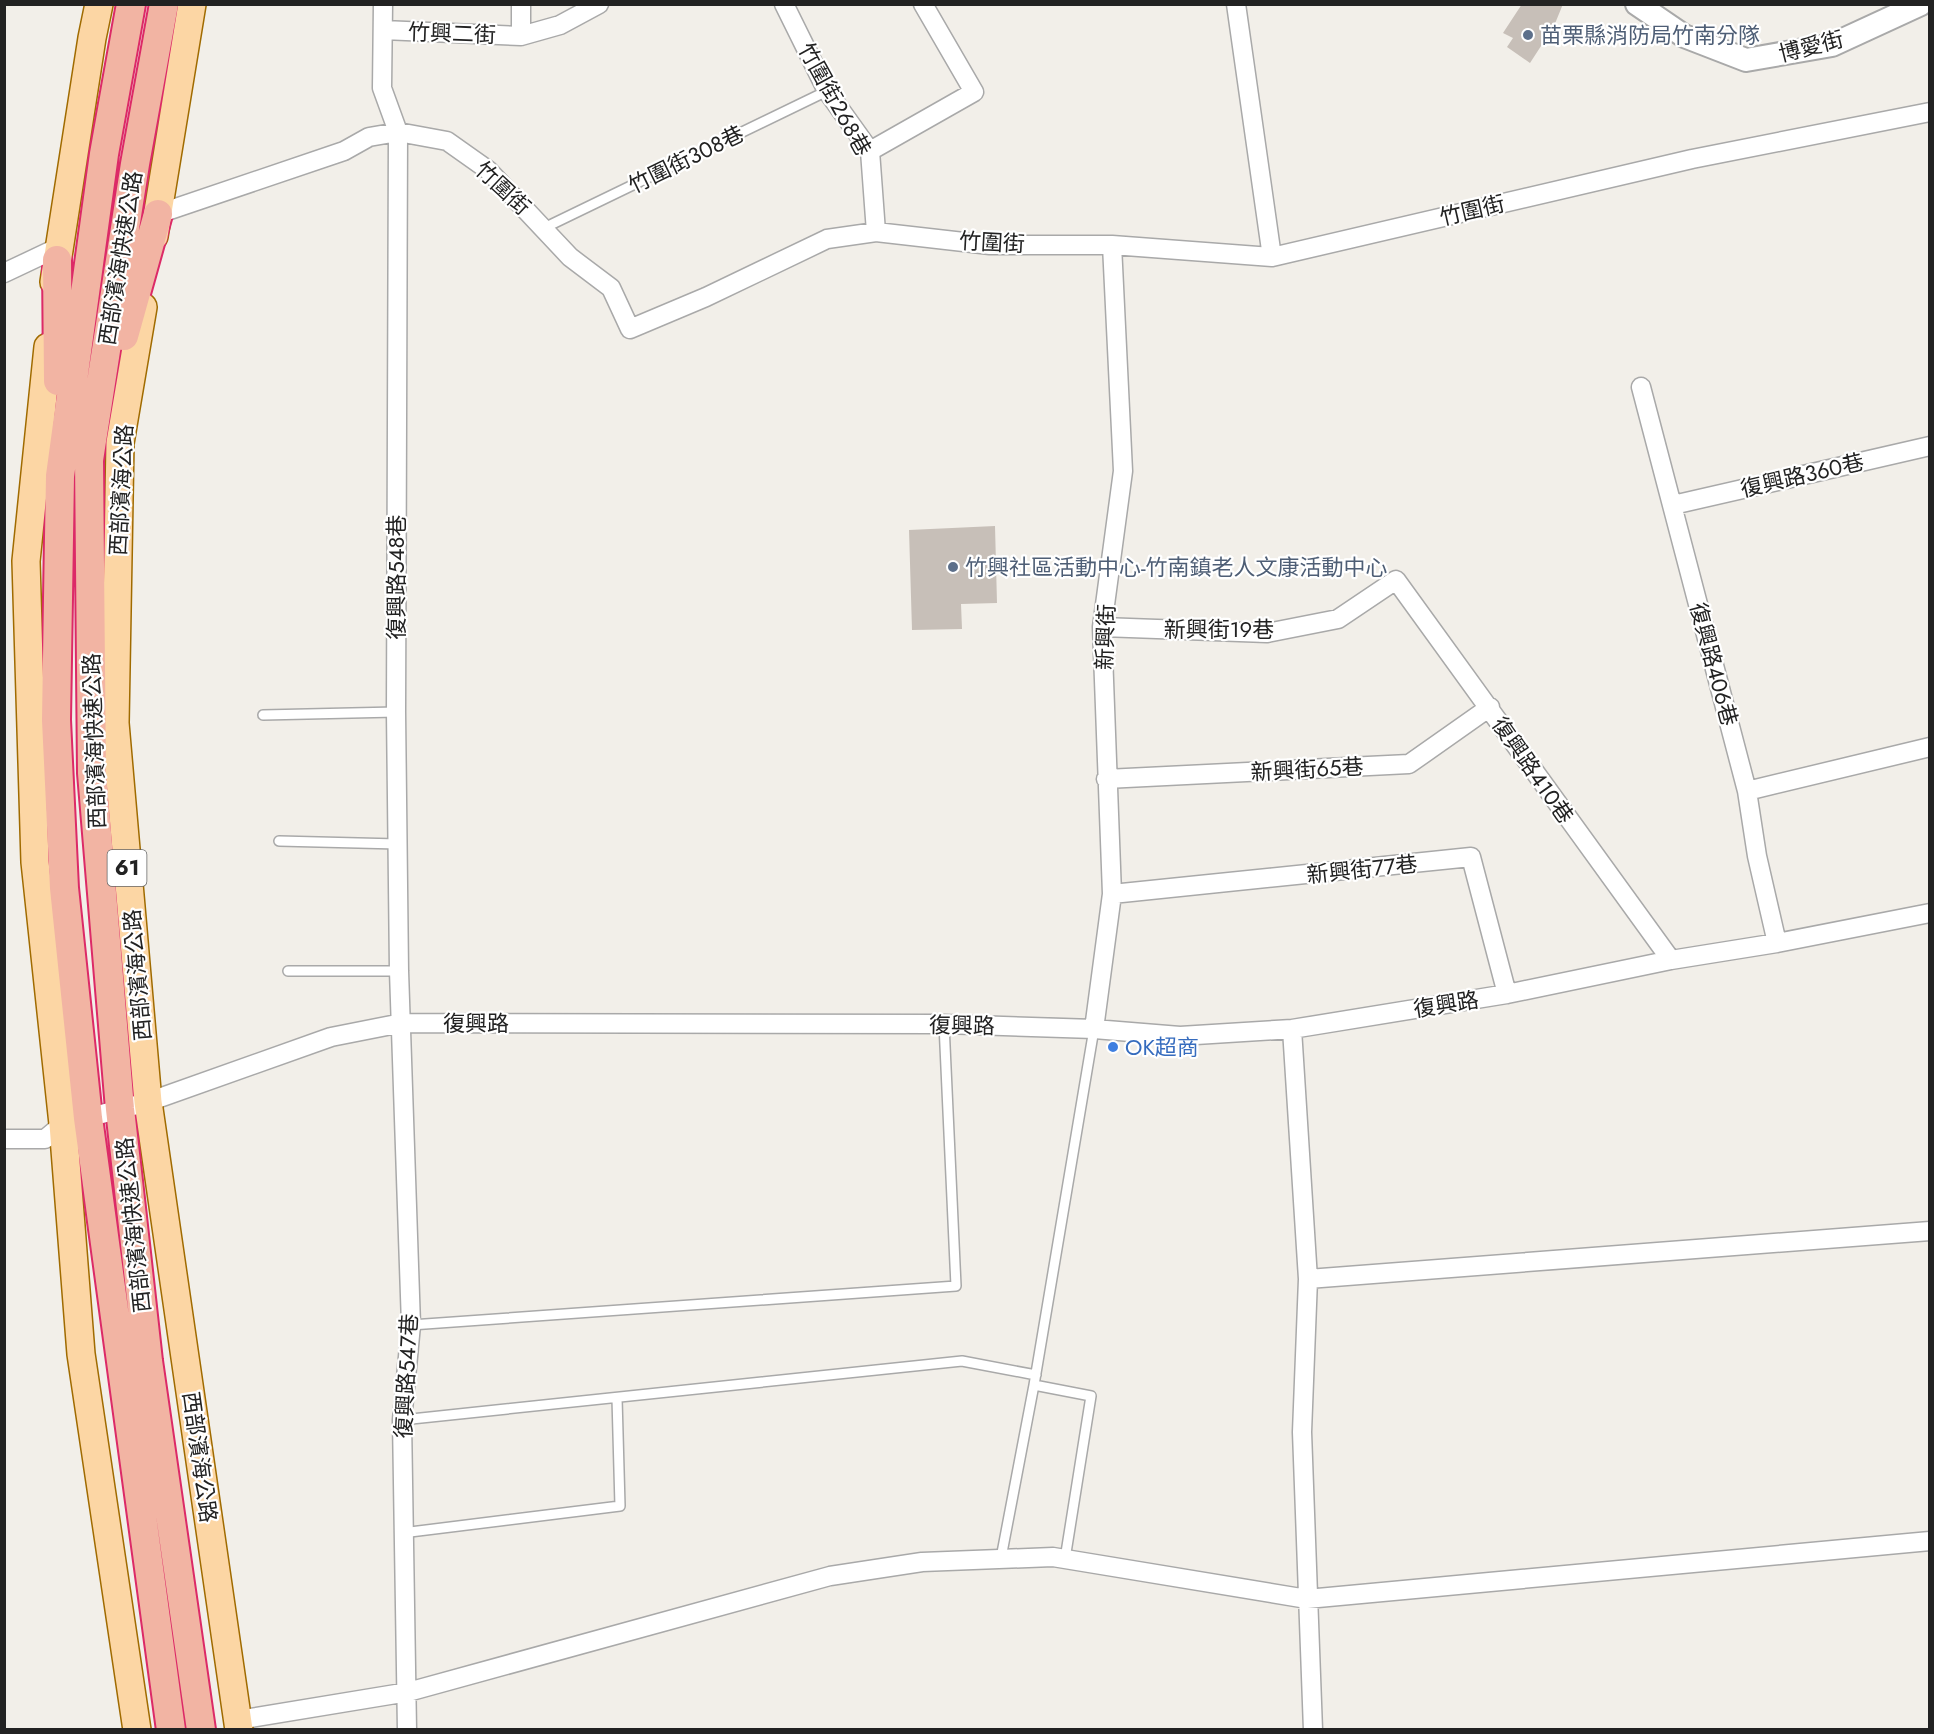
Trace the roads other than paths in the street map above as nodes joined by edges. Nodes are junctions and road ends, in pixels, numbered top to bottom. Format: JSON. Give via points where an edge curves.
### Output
{"nodes":[{"id":1,"x":99,"y":4,"type":"edge"},
{"id":2,"x":131,"y":4,"type":"edge"},
{"id":3,"x":164,"y":4,"type":"edge"},
{"id":4,"x":192,"y":4,"type":"edge"},
{"id":5,"x":383,"y":4,"type":"edge"},
{"id":6,"x":521,"y":4,"type":"edge"},
{"id":7,"x":599,"y":4,"type":"edge"},
{"id":8,"x":923,"y":4,"type":"edge"},
{"id":9,"x":1236,"y":4,"type":"edge"},
{"id":10,"x":1637,"y":4,"type":"edge"},
{"id":11,"x":1921,"y":4,"type":"edge"},
{"id":12,"x":786,"y":5,"type":"edge"},
{"id":13,"x":383,"y":30,"type":"junction"},
{"id":14,"x":521,"y":36,"type":"junction"},
{"id":15,"x":827,"y":91,"type":"junction"},
{"id":16,"x":1929,"y":112,"type":"edge"},
{"id":17,"x":398,"y":132,"type":"junction"},
{"id":18,"x":870,"y":151,"type":"junction"},
{"id":19,"x":158,"y":214,"type":"junction"},
{"id":20,"x":544,"y":228,"type":"junction"},
{"id":21,"x":876,"y":232,"type":"junction"},
{"id":22,"x":1112,"y":245,"type":"junction"},
{"id":23,"x":58,"y":254,"type":"junction"},
{"id":24,"x":1272,"y":257,"type":"junction"},
{"id":25,"x":4,"y":273,"type":"edge"},
{"id":26,"x":1641,"y":387,"type":"dead end"},
{"id":27,"x":1929,"y":447,"type":"edge"},
{"id":28,"x":89,"y":460,"type":"junction"},
{"id":29,"x":60,"y":476,"type":"junction"},
{"id":30,"x":1673,"y":506,"type":"junction"},
{"id":31,"x":1396,"y":580,"type":"joint"},
{"id":32,"x":1102,"y":627,"type":"junction"},
{"id":33,"x":1490,"y":707,"type":"junction"},
{"id":34,"x":396,"y":712,"type":"junction"},
{"id":35,"x":263,"y":715,"type":"dead end"},
{"id":36,"x":1929,"y":747,"type":"edge"},
{"id":37,"x":1106,"y":779,"type":"junction"},
{"id":38,"x":1747,"y":791,"type":"junction"},
{"id":39,"x":279,"y":841,"type":"dead end"},
{"id":40,"x":398,"y":844,"type":"junction"},
{"id":41,"x":1112,"y":894,"type":"junction"},
{"id":42,"x":1929,"y":913,"type":"edge"},
{"id":43,"x":1777,"y":943,"type":"junction"},
{"id":44,"x":1671,"y":960,"type":"junction"},
{"id":45,"x":399,"y":971,"type":"junction"},
{"id":46,"x":288,"y":972,"type":"dead end"},
{"id":47,"x":1508,"y":994,"type":"junction"},
{"id":48,"x":402,"y":1023,"type":"junction"},
{"id":49,"x":944,"y":1024,"type":"junction"},
{"id":50,"x":1094,"y":1029,"type":"junction"},
{"id":51,"x":1292,"y":1029,"type":"junction"},
{"id":52,"x":148,"y":1102,"type":"junction"},
{"id":53,"x":120,"y":1109,"type":"junction"},
{"id":54,"x":75,"y":1121,"type":"junction"},
{"id":55,"x":4,"y":1138,"type":"edge"},
{"id":56,"x":1929,"y":1231,"type":"edge"},
{"id":57,"x":1308,"y":1279,"type":"junction"},
{"id":58,"x":411,"y":1325,"type":"junction"},
{"id":59,"x":1036,"y":1375,"type":"junction"},
{"id":60,"x":1034,"y":1386,"type":"junction"},
{"id":61,"x":617,"y":1398,"type":"junction"},
{"id":62,"x":402,"y":1420,"type":"junction"},
{"id":63,"x":402,"y":1533,"type":"junction"},
{"id":64,"x":1929,"y":1541,"type":"edge"},
{"id":65,"x":1001,"y":1558,"type":"junction"},
{"id":66,"x":1065,"y":1559,"type":"junction"},
{"id":67,"x":1307,"y":1599,"type":"junction"},
{"id":68,"x":408,"y":1692,"type":"junction"},
{"id":69,"x":239,"y":1725,"type":"edge"},
{"id":70,"x":136,"y":1730,"type":"edge"},
{"id":71,"x":171,"y":1730,"type":"edge"},
{"id":72,"x":201,"y":1730,"type":"edge"},
{"id":73,"x":407,"y":1730,"type":"edge"},
{"id":74,"x":1313,"y":1730,"type":"edge"}],
"edges":[{"from":1,"to":23,"type":"main road"},
{"from":2,"to":29,"type":"highway","name":"西部濱海快速公路","via":[[104,154]]},
{"from":3,"to":28,"type":"highway","name":"西部濱海快速公路","number":"61"},
{"from":4,"to":19,"type":"main road","name":"西部濱海公路","number":"61"},
{"from":5,"to":13,"type":"street"},
{"from":6,"to":14,"type":"street","name":"竹興二街"},
{"from":7,"to":14,"type":"street","name":"竹興二街","via":[[560,25]]},
{"from":8,"to":18,"type":"street","via":[[974,92]]},
{"from":9,"to":24,"type":"street"},
{"from":10,"to":11,"type":"street","name":"博愛街","via":[[1684,36],[1746,60],[1832,45]]},
{"from":12,"to":15,"type":"street","name":"竹圍街268巷"},
{"from":13,"to":14,"type":"street","name":"竹興二街"},
{"from":13,"to":17,"type":"street","via":[[382,88]]},
{"from":15,"to":18,"type":"street","name":"竹圍街268巷"},
{"from":15,"to":20,"type":"lane","name":"竹圍街308巷"},
{"from":16,"to":24,"type":"street","name":"竹圍街","via":[[1692,159]]},
{"from":17,"to":19,"type":"street","name":"竹圍街","via":[[369,137],[344,152]]},
{"from":17,"to":20,"type":"street","name":"竹圍街","via":[[447,141],[488,170]]},
{"from":17,"to":34,"type":"street","name":"復興路548巷"},
{"from":18,"to":21,"type":"street","name":"竹圍街268巷"},
{"from":19,"to":28,"type":"highway"},
{"from":19,"to":52,"type":"main road","name":"西部濱海公路","number":"61","via":[[120,443],[115,723]]},
{"from":20,"to":21,"type":"street","name":"竹圍街","via":[[570,257],[611,288],[630,329],[827,239]]},
{"from":21,"to":22,"type":"street","name":"竹圍街","via":[[990,244]]},
{"from":22,"to":24,"type":"street","name":"竹圍街"},
{"from":22,"to":32,"type":"street","name":"新興街","via":[[1123,471]]},
{"from":23,"to":25,"type":"street"},
{"from":23,"to":29,"type":"highway"},
{"from":23,"to":54,"type":"main road","via":[[26,561],[35,862]]},
{"from":26,"to":30,"type":"street","name":"復興路406巷"},
{"from":27,"to":30,"type":"street","name":"復興路360巷"},
{"from":28,"to":53,"type":"highway","name":"西部濱海快速公路","number":"61","via":[[92,773]]},
{"from":29,"to":54,"type":"highway","name":"西部濱海快速公路","via":[[56,720]]},
{"from":30,"to":38,"type":"street","name":"復興路406巷"},
{"from":31,"to":32,"type":"street","name":"新興街19巷","via":[[1338,619],[1267,633]]},
{"from":31,"to":33,"type":"street","name":"復興路410巷"},
{"from":32,"to":37,"type":"street","name":"新興街"},
{"from":33,"to":37,"type":"street","name":"新興街65巷","via":[[1409,764]]},
{"from":33,"to":44,"type":"street","name":"復興路410巷"},
{"from":34,"to":35,"type":"lane"},
{"from":34,"to":40,"type":"street","name":"復興路548巷"},
{"from":36,"to":38,"type":"street"},
{"from":37,"to":41,"type":"street","name":"新興街"},
{"from":38,"to":43,"type":"street","name":"復興路406巷","via":[[1756,856]]},
{"from":39,"to":40,"type":"lane"},
{"from":40,"to":45,"type":"street","name":"復興路548巷"},
{"from":41,"to":47,"type":"street","name":"新興街77巷","via":[[1471,858]]},
{"from":41,"to":50,"type":"street","name":"新興街"},
{"from":42,"to":43,"type":"street","name":"復興路"},
{"from":43,"to":44,"type":"street","name":"復興路"},
{"from":44,"to":47,"type":"street","name":"復興路"},
{"from":45,"to":46,"type":"lane"},
{"from":45,"to":48,"type":"street","name":"復興路548巷"},
{"from":47,"to":51,"type":"street","name":"復興路"},
{"from":48,"to":49,"type":"street","name":"復興路"},
{"from":48,"to":52,"type":"street","name":"復興路","via":[[331,1036]]},
{"from":48,"to":58,"type":"street","name":"復興路547巷"},
{"from":49,"to":50,"type":"street","name":"復興路"},
{"from":49,"to":58,"type":"lane","via":[[956,1286]]},
{"from":50,"to":51,"type":"street","name":"復興路","via":[[1180,1036]]},
{"from":50,"to":59,"type":"lane"},
{"from":51,"to":57,"type":"street"},
{"from":52,"to":53,"type":"street","name":"復興路"},
{"from":52,"to":69,"type":"main road","name":"西部濱海公路","number":"61"},
{"from":53,"to":54,"type":"street","name":"復興路"},
{"from":53,"to":72,"type":"highway","name":"西部濱海快速公路","number":"61","via":[[148,1361]]},
{"from":54,"to":55,"type":"street","name":"復興路","via":[[45,1139]]},
{"from":54,"to":70,"type":"main road","via":[[81,1354]]},
{"from":54,"to":71,"type":"highway","name":"西部濱海快速公路"},
{"from":56,"to":57,"type":"street"},
{"from":57,"to":67,"type":"street","via":[[1302,1432]]},
{"from":58,"to":62,"type":"street","name":"復興路547巷"},
{"from":59,"to":60,"type":"lane"},
{"from":59,"to":61,"type":"lane","via":[[962,1361]]},
{"from":60,"to":65,"type":"lane"},
{"from":60,"to":66,"type":"lane","via":[[1091,1396]]},
{"from":61,"to":62,"type":"lane"},
{"from":61,"to":63,"type":"lane","via":[[620,1506]]},
{"from":62,"to":63,"type":"street","name":"復興路547巷"},
{"from":63,"to":68,"type":"street","name":"復興路547巷"},
{"from":64,"to":67,"type":"street"},
{"from":65,"to":66,"type":"street"},
{"from":65,"to":68,"type":"street","via":[[922,1562],[830,1575]]},
{"from":66,"to":67,"type":"street"},
{"from":67,"to":74,"type":"street"},
{"from":68,"to":69,"type":"street"},
{"from":68,"to":73,"type":"street","name":"復興路547巷"}]}
